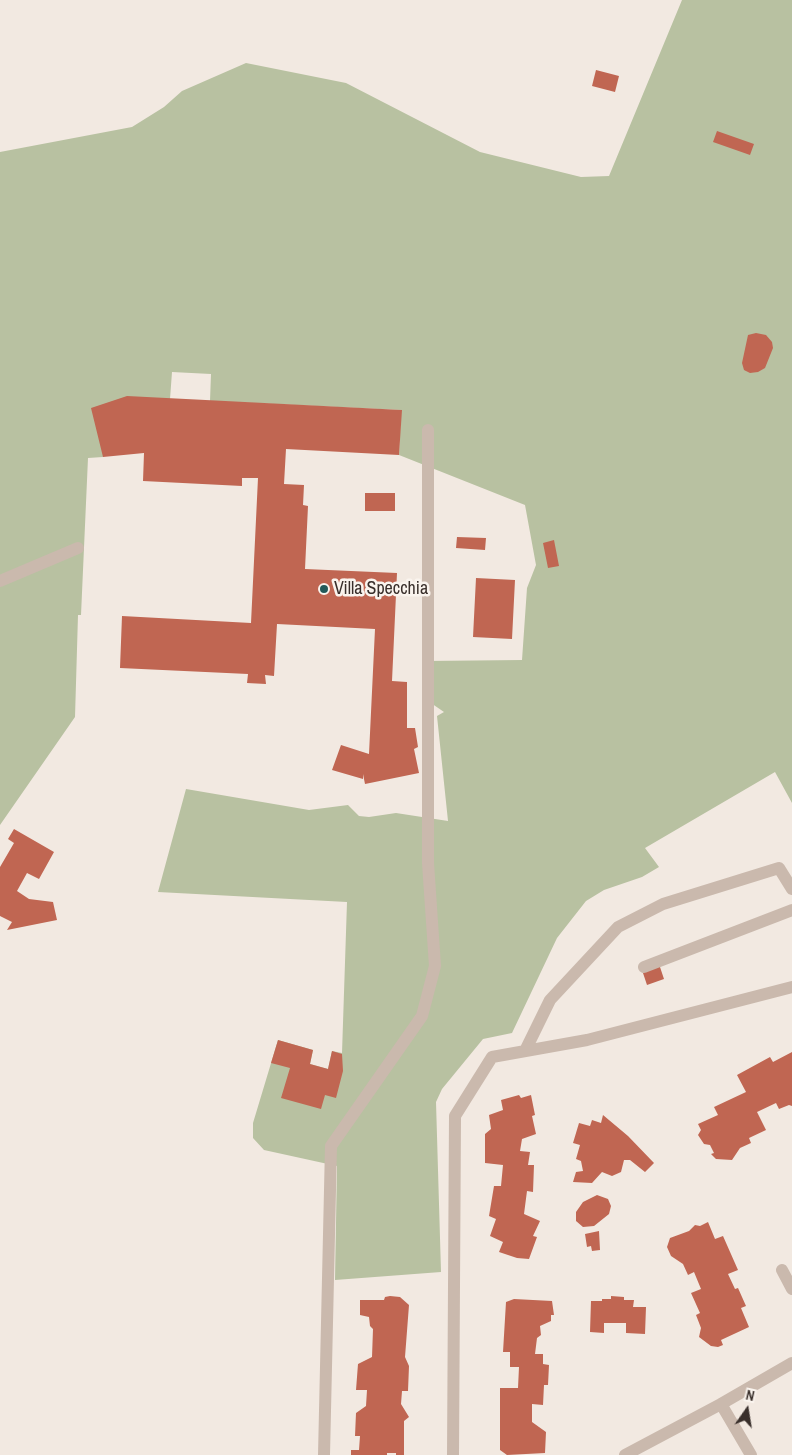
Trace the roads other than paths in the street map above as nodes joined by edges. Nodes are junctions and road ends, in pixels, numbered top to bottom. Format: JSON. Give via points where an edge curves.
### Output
{"nodes":[{"id":1,"x":428,"y":430,"type":"dead end"},
{"id":2,"x":78,"y":548,"type":"dead end"},
{"id":3,"x":0,"y":581,"type":"edge"},
{"id":4,"x":792,"y":890,"type":"edge"},
{"id":5,"x":792,"y":910,"type":"edge"},
{"id":6,"x":644,"y":966,"type":"dead end"},
{"id":7,"x":792,"y":986,"type":"edge"},
{"id":8,"x":525,"y":1051,"type":"junction"},
{"id":9,"x":782,"y":1270,"type":"dead end"},
{"id":10,"x":792,"y":1289,"type":"edge"},
{"id":11,"x":792,"y":1363,"type":"edge"},
{"id":12,"x":721,"y":1404,"type":"junction"},
{"id":13,"x":324,"y":1455,"type":"edge"},
{"id":14,"x":453,"y":1455,"type":"edge"},
{"id":15,"x":625,"y":1455,"type":"edge"},
{"id":16,"x":752,"y":1455,"type":"edge"}],
"edges":[{"from":1,"to":13,"type":"street","via":[[428,863],[435,966],[422,1016],[331,1146]]},
{"from":2,"to":3,"type":"street"},
{"from":4,"to":8,"type":"street","via":[[779,868],[663,904],[618,927],[550,1000]]},
{"from":5,"to":6,"type":"street"},
{"from":7,"to":8,"type":"street","via":[[587,1040]]},
{"from":8,"to":14,"type":"street","via":[[492,1056],[455,1116]]},
{"from":9,"to":10,"type":"street"},
{"from":11,"to":12,"type":"street"},
{"from":12,"to":15,"type":"street"},
{"from":12,"to":16,"type":"street"}]}
